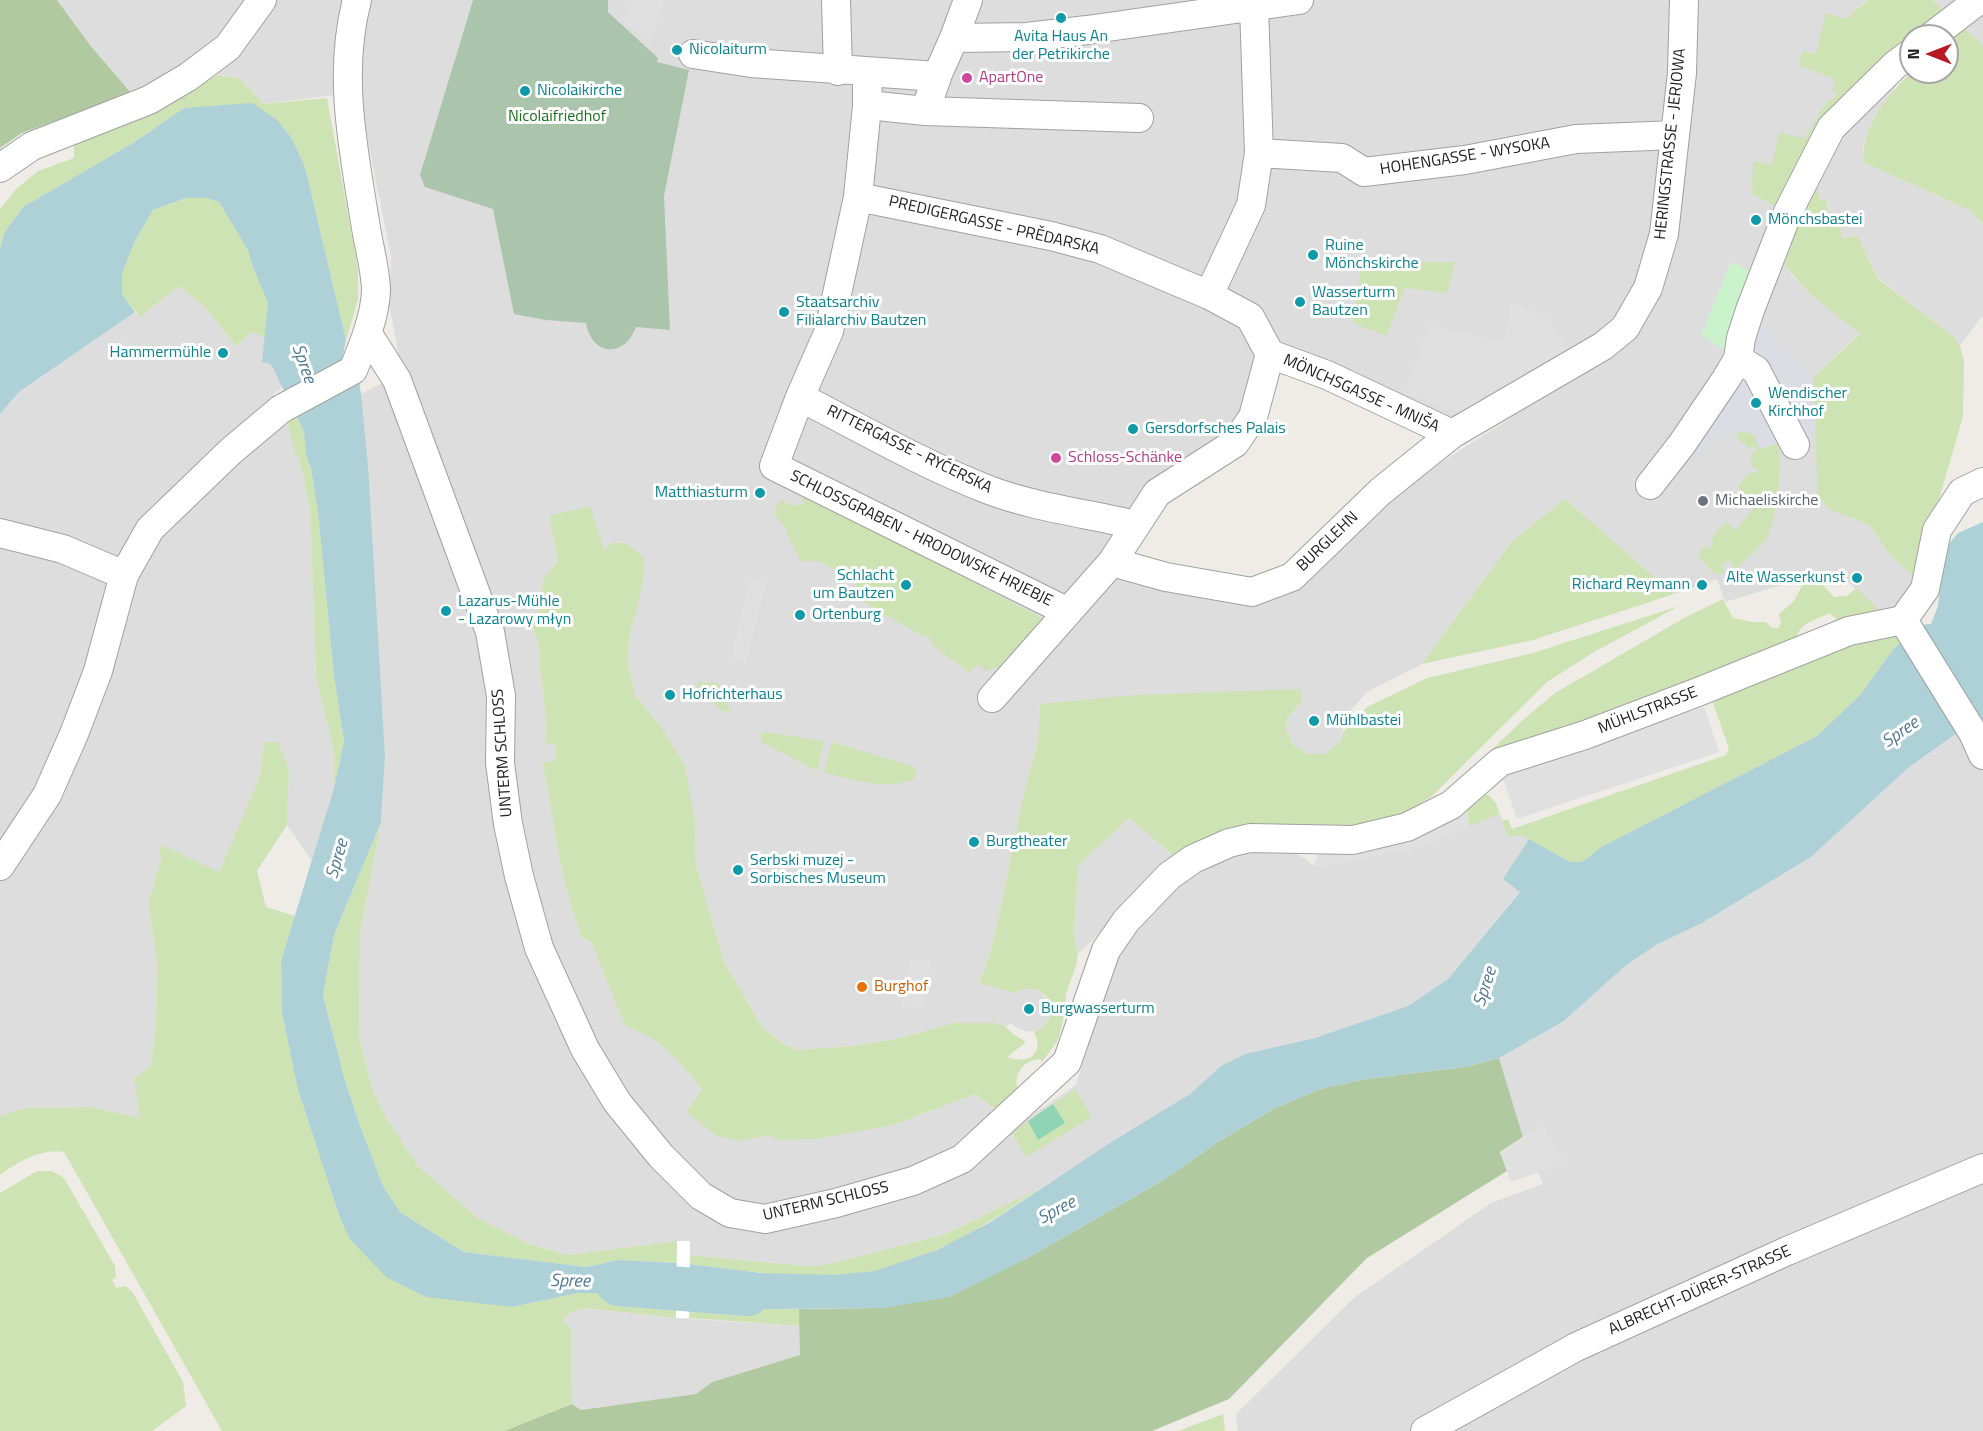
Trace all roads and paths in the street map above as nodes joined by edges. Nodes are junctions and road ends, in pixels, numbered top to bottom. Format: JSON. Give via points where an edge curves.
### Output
{"nodes":[{"id":1,"x":262,"y":0,"type":"edge"},
{"id":2,"x":357,"y":0,"type":"edge"},
{"id":3,"x":836,"y":0,"type":"edge"},
{"id":4,"x":968,"y":0,"type":"edge"},
{"id":5,"x":1299,"y":0,"type":"edge"},
{"id":6,"x":1684,"y":0,"type":"edge"},
{"id":7,"x":1979,"y":0,"type":"edge"},
{"id":8,"x":1254,"y":7,"type":"junction"},
{"id":9,"x":1948,"y":24,"type":"edge"},
{"id":10,"x":954,"y":38,"type":"junction"},
{"id":11,"x":693,"y":54,"type":"dead end"},
{"id":12,"x":1899,"y":62,"type":"edge"},
{"id":13,"x":838,"y":71,"type":"junction"},
{"id":14,"x":867,"y":72,"type":"junction"},
{"id":15,"x":925,"y":111,"type":"dead end"},
{"id":16,"x":1139,"y":118,"type":"dead end"},
{"id":17,"x":1675,"y":135,"type":"junction"},
{"id":18,"x":1259,"y":153,"type":"junction"},
{"id":19,"x":0,"y":168,"type":"edge"},
{"id":20,"x":858,"y":197,"type":"junction"},
{"id":21,"x":1209,"y":295,"type":"junction"},
{"id":22,"x":368,"y":334,"type":"junction"},
{"id":23,"x":1270,"y":354,"type":"junction"},
{"id":24,"x":1738,"y":358,"type":"junction"},
{"id":25,"x":800,"y":397,"type":"junction"},
{"id":26,"x":1452,"y":434,"type":"junction"},
{"id":27,"x":1795,"y":445,"type":"dead end"},
{"id":28,"x":1983,"y":482,"type":"edge"},
{"id":29,"x":1650,"y":485,"type":"dead end"},
{"id":30,"x":1136,"y":525,"type":"junction"},
{"id":31,"x":0,"y":533,"type":"edge"},
{"id":32,"x":1112,"y":562,"type":"junction"},
{"id":33,"x":124,"y":575,"type":"junction"},
{"id":34,"x":1068,"y":612,"type":"junction"},
{"id":35,"x":1906,"y":626,"type":"junction"},
{"id":36,"x":994,"y":695,"type":"dead end"},
{"id":37,"x":1979,"y":742,"type":"edge"},
{"id":38,"x":1407,"y":827,"type":"joint"},
{"id":39,"x":0,"y":866,"type":"edge"},
{"id":40,"x":1983,"y":1168,"type":"edge"},
{"id":41,"x":1425,"y":1431,"type":"edge"}],
"edges":[{"from":1,"to":19,"type":"street","via":[[228,47],[188,77],[149,100],[32,146]]},
{"from":2,"to":22,"type":"street","via":[[347,67],[349,120],[376,291]]},
{"from":3,"to":13,"type":"street"},
{"from":4,"to":10,"type":"street"},
{"from":5,"to":8,"type":"street"},
{"from":6,"to":17,"type":"street","name":"HERINGSTRASSE - JERJOWA"},
{"from":7,"to":9,"type":"street"},
{"from":8,"to":10,"type":"street","via":[[1027,37]]},
{"from":8,"to":18,"type":"street"},
{"from":10,"to":14,"type":"street","via":[[937,76]]},
{"from":11,"to":13,"type":"street"},
{"from":12,"to":24,"type":"street","via":[[1831,128],[1788,212],[1750,310]]},
{"from":13,"to":14,"type":"street"},
{"from":14,"to":20,"type":"street"},
{"from":15,"to":16,"type":"street"},
{"from":17,"to":18,"type":"street","name":"HOHENGASSE - WYSOKA","via":[[1575,139],[1465,160],[1364,172],[1342,158]]},
{"from":17,"to":26,"type":"street","name":"HERINGSTRASSE - JERJOWA","via":[[1664,234],[1648,288],[1625,328],[1603,346]]},
{"from":18,"to":21,"type":"street","via":[[1251,205]]},
{"from":20,"to":21,"type":"street","name":"PREDIGERGASSE - PRĚDARSKA","via":[[1100,249]]},
{"from":20,"to":25,"type":"street","via":[[829,331]]},
{"from":21,"to":23,"type":"street","name":"PREDIGERGASSE - PRĚDARSKA","via":[[1250,317]]},
{"from":22,"to":33,"type":"street","via":[[353,370],[281,410],[231,452],[150,529]]},
{"from":22,"to":38,"type":"street","name":"UNTERM SCHLOSS","via":[[397,380],[490,632],[501,696],[500,763],[508,824],[539,948],[585,1049],[617,1102],[661,1156],[701,1196],[730,1213],[765,1219],[836,1203],[913,1182],[962,1159],[1067,1062],[1106,950],[1126,921],[1169,876],[1193,859],[1250,838],[1353,840]]},
{"from":23,"to":26,"type":"street","name":"MÖNCHSGASSE - MNIŠA","via":[[1327,375]]},
{"from":23,"to":30,"type":"street","via":[[1253,417],[1235,443],[1157,493]]},
{"from":24,"to":27,"type":"street","via":[[1756,370]]},
{"from":24,"to":29,"type":"street"},
{"from":25,"to":30,"type":"street","name":"RITTERGASSE - RYĆERSKA","via":[[990,491]]},
{"from":25,"to":34,"type":"street","name":"SCHLOSSGRABEN - HRODOWSKE HRJEBJE","via":[[774,466]]},
{"from":26,"to":32,"type":"street","name":"BURGLEHN","via":[[1381,491],[1292,577],[1252,592],[1166,577]]},
{"from":28,"to":35,"type":"street","via":[[1962,492],[1937,530],[1925,589]]},
{"from":30,"to":32,"type":"street"},
{"from":31,"to":33,"type":"street","via":[[63,549]]},
{"from":32,"to":34,"type":"street"},
{"from":33,"to":39,"type":"street","via":[[98,671],[74,735],[47,795]]},
{"from":34,"to":36,"type":"street"},
{"from":35,"to":37,"type":"street"},
{"from":35,"to":38,"type":"street","name":"MÜHLSTRASSE","via":[[1849,631],[1689,696],[1500,762],[1451,805]]},
{"from":40,"to":41,"type":"street","name":"ALBRECHT-DÜRER-STRASSE","via":[[1576,1347]]}]}
